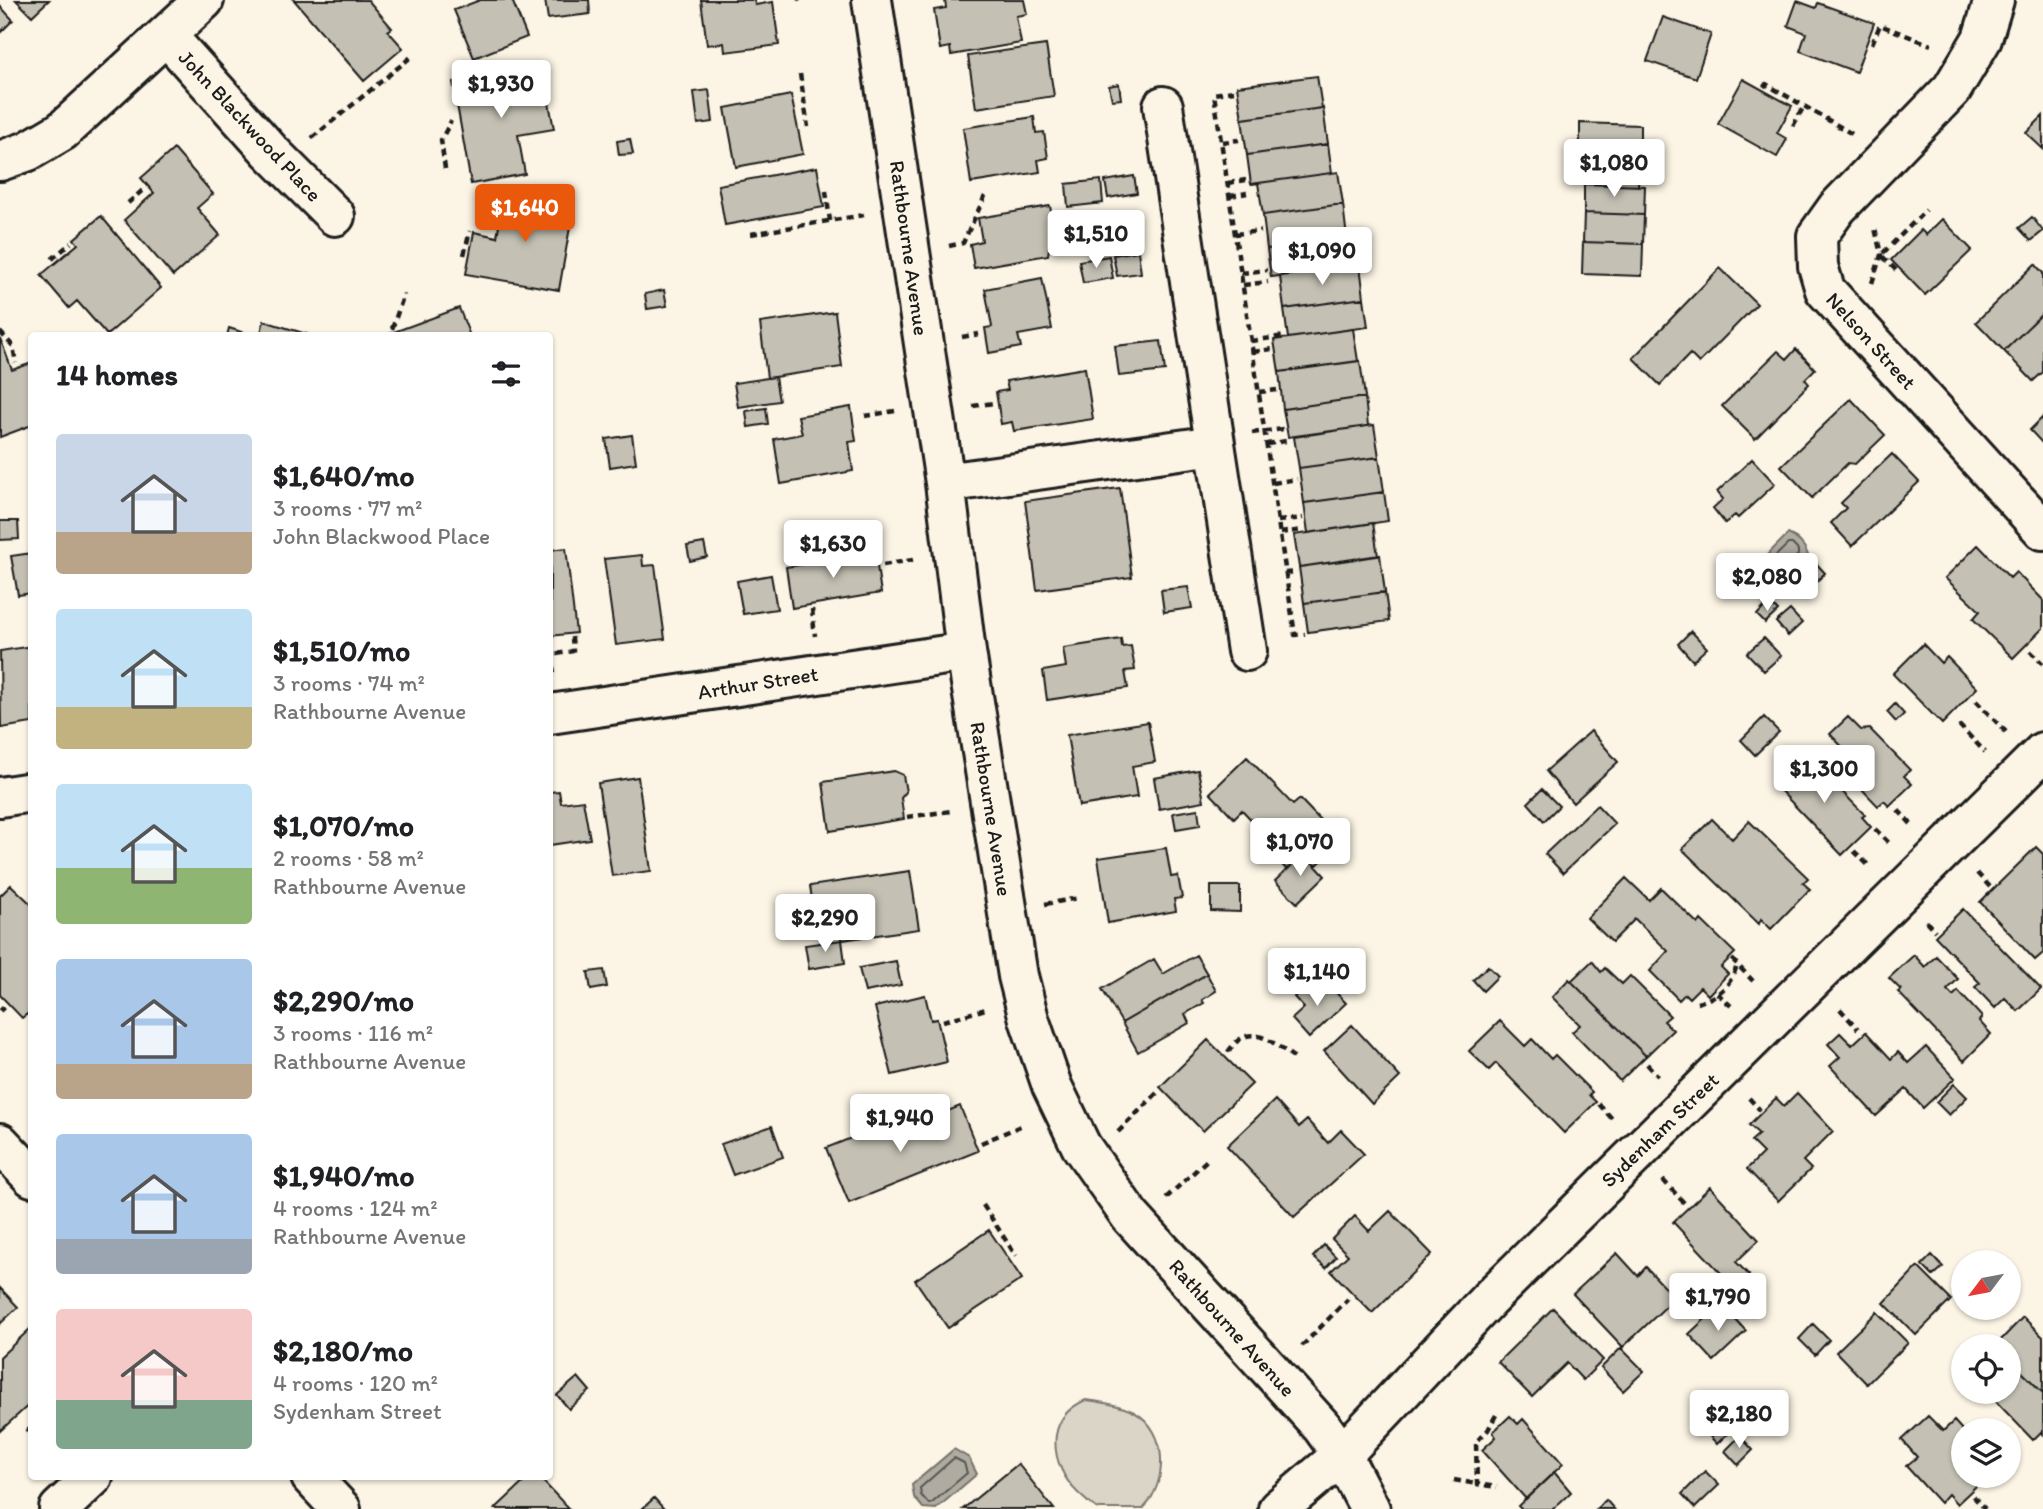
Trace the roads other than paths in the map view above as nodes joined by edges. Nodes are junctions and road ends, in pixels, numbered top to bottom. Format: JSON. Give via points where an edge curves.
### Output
{"nodes":[{"id":1,"x":204,"y":0,"type":"edge"},
{"id":2,"x":872,"y":0,"type":"edge"},
{"id":3,"x":1994,"y":0,"type":"edge"},
{"id":4,"x":166,"y":35,"type":"junction"},
{"id":5,"x":1163,"y":106,"type":"dead end"},
{"id":6,"x":0,"y":161,"type":"edge"},
{"id":7,"x":335,"y":216,"type":"dead end"},
{"id":8,"x":1215,"y":445,"type":"junction"},
{"id":9,"x":945,"y":483,"type":"junction"},
{"id":10,"x":2043,"y":530,"type":"edge"},
{"id":11,"x":1247,"y":651,"type":"dead end"},
{"id":12,"x":966,"y":652,"type":"junction"},
{"id":13,"x":553,"y":699,"type":"edge"},
{"id":14,"x":2043,"y":752,"type":"edge"},
{"id":15,"x":28,"y":793,"type":"edge"},
{"id":16,"x":0,"y":797,"type":"edge"},
{"id":17,"x":0,"y":1143,"type":"edge"},
{"id":18,"x":28,"y":1173,"type":"edge"},
{"id":19,"x":1342,"y":1455,"type":"junction"},
{"id":20,"x":90,"y":1480,"type":"edge"},
{"id":21,"x":313,"y":1480,"type":"edge"},
{"id":22,"x":59,"y":1509,"type":"edge"},
{"id":23,"x":341,"y":1509,"type":"edge"},
{"id":24,"x":1279,"y":1509,"type":"edge"},
{"id":25,"x":1370,"y":1509,"type":"edge"}],
"edges":[{"from":1,"to":4,"type":"street"},
{"from":2,"to":9,"type":"street","name":"Rathbourne Avenue"},
{"from":3,"to":10,"type":"street","name":"Nelson Street","via":[[1982,39],[1952,89],[1837,208],[1817,236],[1818,266],[1825,290]]},
{"from":4,"to":6,"type":"street","via":[[62,131]]},
{"from":4,"to":7,"type":"street","name":"John Blackwood Place"},
{"from":5,"to":8,"type":"street"},
{"from":8,"to":9,"type":"street"},
{"from":8,"to":11,"type":"street"},
{"from":9,"to":12,"type":"street","name":"Rathbourne Avenue"},
{"from":12,"to":13,"type":"street","name":"Arthur Street"},
{"from":12,"to":19,"type":"street","name":"Rathbourne Avenue","via":[[1018,976],[1052,1086],[1089,1159],[1137,1224],[1322,1427]]},
{"from":14,"to":19,"type":"street","name":"Sydenham Street","via":[[1489,1299]]},
{"from":15,"to":16,"type":"street"},
{"from":17,"to":18,"type":"street"},
{"from":19,"to":24,"type":"street","name":"Sydenham Street"},
{"from":19,"to":25,"type":"street","name":"Rathbourne Avenue"},
{"from":20,"to":22,"type":"street"},
{"from":21,"to":23,"type":"street"}]}
